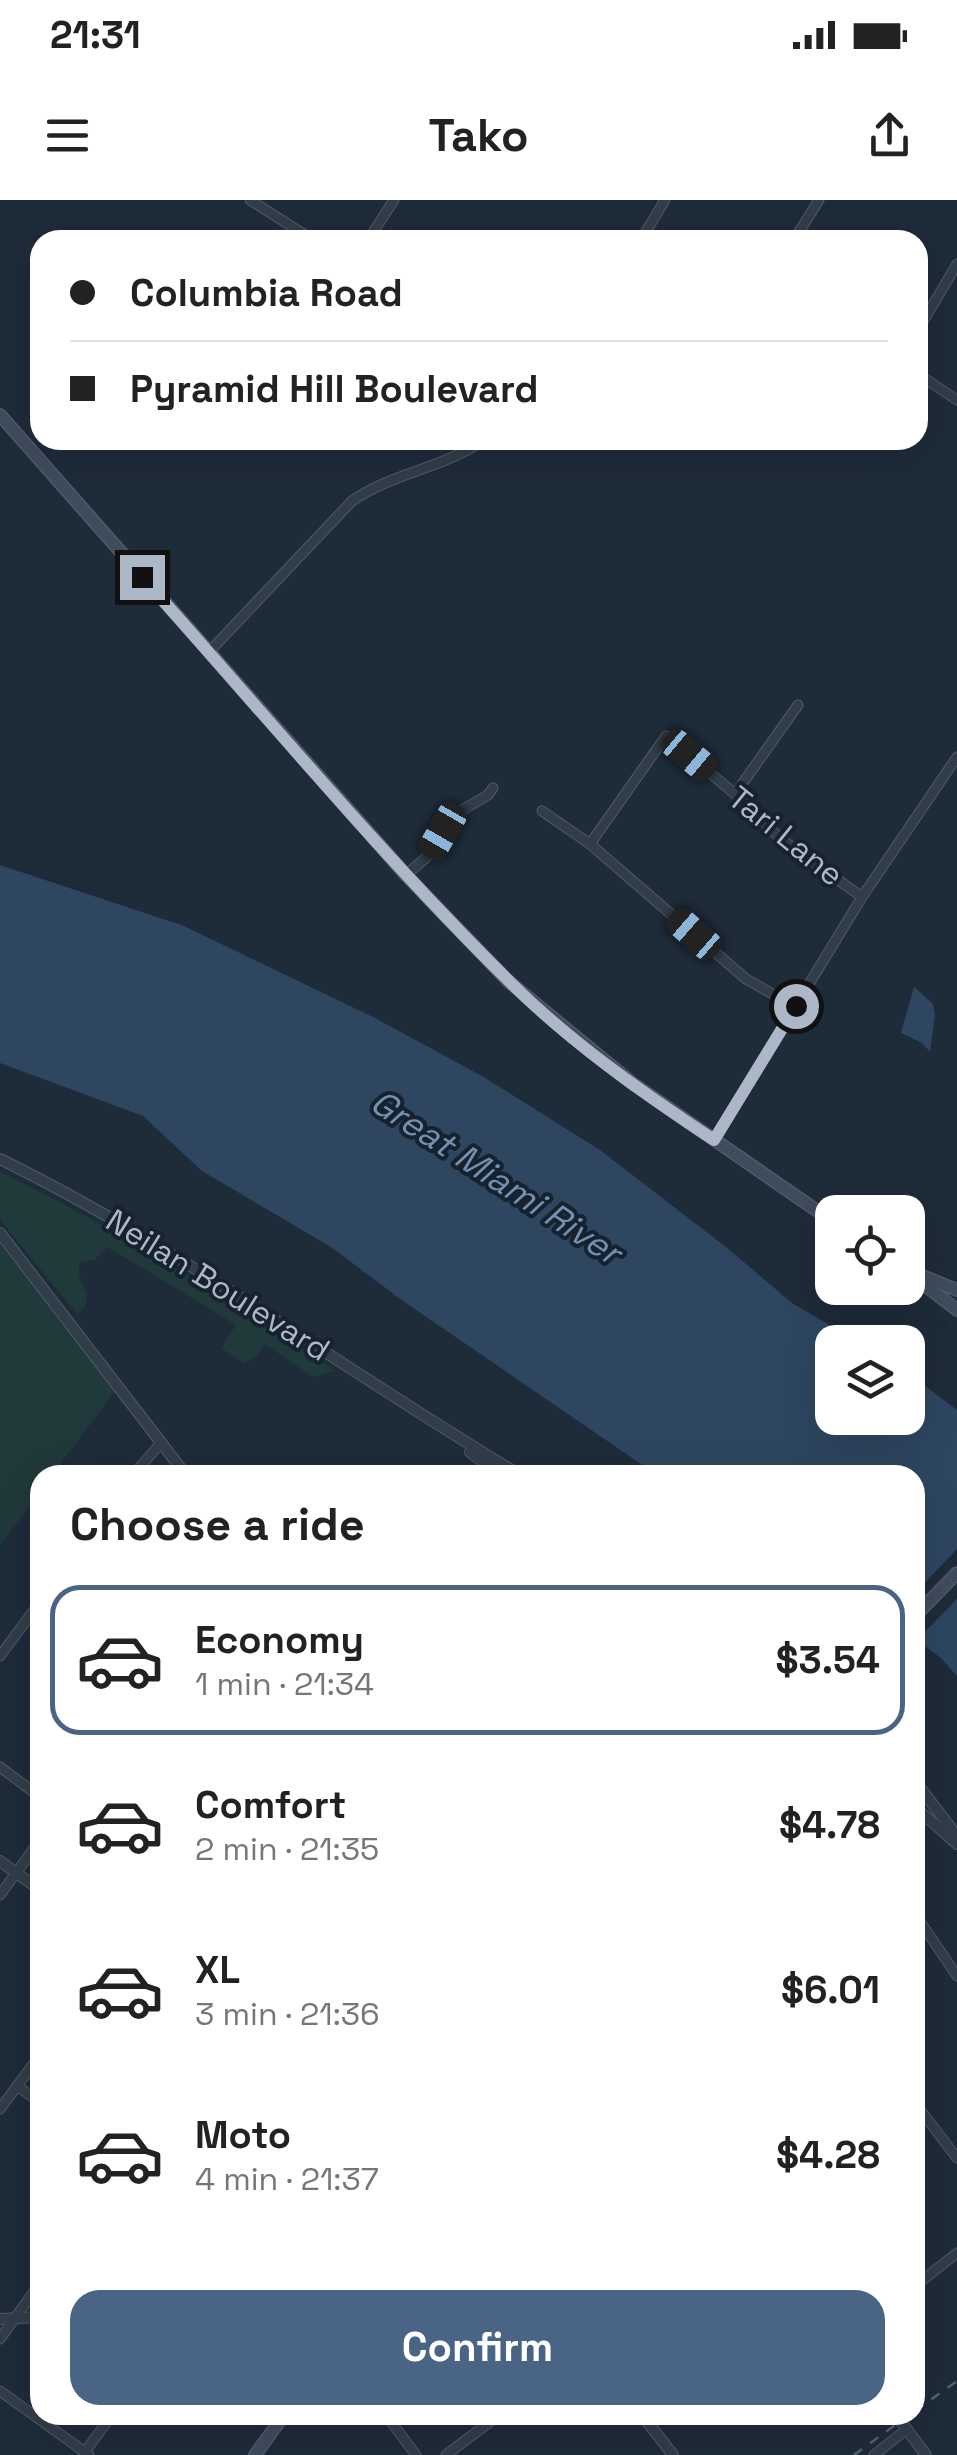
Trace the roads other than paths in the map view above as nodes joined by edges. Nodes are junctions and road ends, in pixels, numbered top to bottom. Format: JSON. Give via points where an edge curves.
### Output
{"nodes":[{"id":1,"x":250,"y":200,"type":"edge"},
{"id":2,"x":394,"y":200,"type":"edge"},
{"id":3,"x":665,"y":200,"type":"edge"},
{"id":4,"x":819,"y":200,"type":"edge"},
{"id":5,"x":298,"y":230,"type":"edge"},
{"id":6,"x":374,"y":230,"type":"edge"},
{"id":7,"x":647,"y":230,"type":"edge"},
{"id":8,"x":800,"y":230,"type":"edge"},
{"id":9,"x":957,"y":264,"type":"edge"},
{"id":10,"x":928,"y":313,"type":"edge"},
{"id":11,"x":928,"y":381,"type":"edge"},
{"id":12,"x":957,"y":400,"type":"edge"},
{"id":13,"x":0,"y":415,"type":"edge"},
{"id":14,"x":30,"y":449,"type":"edge"},
{"id":15,"x":31,"y":450,"type":"edge"},
{"id":16,"x":470,"y":450,"type":"edge"},
{"id":17,"x":209,"y":652,"type":"junction"},
{"id":18,"x":798,"y":705,"type":"dead end"},
{"id":19,"x":956,"y":761,"type":"edge"},
{"id":20,"x":493,"y":788,"type":"dead end"},
{"id":21,"x":735,"y":794,"type":"junction"},
{"id":22,"x":542,"y":810,"type":"dead end"},
{"id":23,"x":590,"y":844,"type":"junction"},
{"id":24,"x":406,"y":876,"type":"junction"},
{"id":25,"x":862,"y":897,"type":"junction"},
{"id":26,"x":796,"y":1006,"type":"junction"},
{"id":27,"x":714,"y":1140,"type":"junction"},
{"id":28,"x":0,"y":1159,"type":"edge"},
{"id":29,"x":815,"y":1208,"type":"edge"},
{"id":30,"x":0,"y":1233,"type":"edge"},
{"id":31,"x":925,"y":1278,"type":"edge"},
{"id":32,"x":925,"y":1285,"type":"edge"},
{"id":33,"x":957,"y":1290,"type":"edge"},
{"id":34,"x":957,"y":1310,"type":"edge"},
{"id":35,"x":430,"y":1422,"type":"junction"},
{"id":36,"x":161,"y":1444,"type":"junction"},
{"id":37,"x":142,"y":1465,"type":"edge"},
{"id":38,"x":178,"y":1465,"type":"edge"},
{"id":39,"x":487,"y":1465,"type":"edge"},
{"id":40,"x":503,"y":1465,"type":"edge"},
{"id":41,"x":957,"y":1572,"type":"edge"},
{"id":42,"x":925,"y":1606,"type":"edge"},
{"id":43,"x":30,"y":1616,"type":"edge"},
{"id":44,"x":0,"y":1656,"type":"edge"},
{"id":45,"x":0,"y":1767,"type":"edge"},
{"id":46,"x":30,"y":1790,"type":"edge"},
{"id":47,"x":925,"y":1796,"type":"edge"},
{"id":48,"x":925,"y":1816,"type":"edge"},
{"id":49,"x":957,"y":1840,"type":"edge"},
{"id":50,"x":30,"y":1853,"type":"edge"},
{"id":51,"x":0,"y":1861,"type":"edge"},
{"id":52,"x":16,"y":1872,"type":"junction"},
{"id":53,"x":30,"y":1882,"type":"edge"},
{"id":54,"x":0,"y":1894,"type":"edge"},
{"id":55,"x":925,"y":1929,"type":"edge"},
{"id":56,"x":957,"y":1976,"type":"edge"},
{"id":57,"x":30,"y":2068,"type":"edge"},
{"id":58,"x":17,"y":2086,"type":"junction"},
{"id":59,"x":30,"y":2095,"type":"edge"},
{"id":60,"x":0,"y":2110,"type":"edge"},
{"id":61,"x":925,"y":2116,"type":"edge"},
{"id":62,"x":957,"y":2158,"type":"edge"},
{"id":63,"x":957,"y":2254,"type":"edge"},
{"id":64,"x":925,"y":2278,"type":"edge"},
{"id":65,"x":30,"y":2298,"type":"edge"},
{"id":66,"x":30,"y":2317,"type":"edge"},
{"id":67,"x":16,"y":2318,"type":"junction"},
{"id":68,"x":0,"y":2319,"type":"edge"},
{"id":69,"x":0,"y":2338,"type":"edge"},
{"id":70,"x":0,"y":2391,"type":"edge"},
{"id":71,"x":30,"y":2413,"type":"edge"},
{"id":72,"x":46,"y":2425,"type":"edge"},
{"id":73,"x":105,"y":2425,"type":"edge"},
{"id":74,"x":277,"y":2425,"type":"edge"},
{"id":75,"x":394,"y":2425,"type":"edge"},
{"id":76,"x":486,"y":2425,"type":"edge"},
{"id":77,"x":650,"y":2425,"type":"edge"},
{"id":78,"x":904,"y":2425,"type":"edge"},
{"id":79,"x":907,"y":2429,"type":"junction"},
{"id":80,"x":86,"y":2454,"type":"edge"},
{"id":81,"x":255,"y":2455,"type":"edge"},
{"id":82,"x":416,"y":2455,"type":"edge"},
{"id":83,"x":446,"y":2455,"type":"edge"},
{"id":84,"x":673,"y":2455,"type":"edge"},
{"id":85,"x":874,"y":2455,"type":"edge"},
{"id":86,"x":926,"y":2455,"type":"edge"}],
"edges":[{"from":1,"to":5,"type":"street"},
{"from":2,"to":6,"type":"street"},
{"from":3,"to":7,"type":"street"},
{"from":4,"to":8,"type":"street"},
{"from":9,"to":10,"type":"street"},
{"from":11,"to":12,"type":"street"},
{"from":13,"to":14,"type":"main road"},
{"from":15,"to":17,"type":"main road"},
{"from":16,"to":17,"type":"street","via":[[374,486],[352,501]]},
{"from":17,"to":24,"type":"main road"},
{"from":18,"to":21,"type":"street"},
{"from":19,"to":25,"type":"street"},
{"from":20,"to":24,"type":"street","via":[[459,812]]},
{"from":21,"to":23,"type":"street","name":"Tari Lane","via":[[666,736]]},
{"from":21,"to":25,"type":"street","name":"Tari Lane","via":[[781,839]]},
{"from":22,"to":23,"type":"street"},
{"from":23,"to":26,"type":"street","via":[[746,979]]},
{"from":24,"to":27,"type":"main road","via":[[547,1016]]},
{"from":25,"to":26,"type":"street"},
{"from":26,"to":27,"type":"street"},
{"from":27,"to":29,"type":"main road"},
{"from":28,"to":35,"type":"street","name":"Neilan Boulevard","via":[[173,1253]]},
{"from":30,"to":36,"type":"street"},
{"from":31,"to":33,"type":"main road"},
{"from":32,"to":34,"type":"main road"},
{"from":35,"to":39,"type":"street","name":"Neilan Boulevard"},
{"from":35,"to":40,"type":"street","name":"Neilan Boulevard"},
{"from":36,"to":37,"type":"street"},
{"from":36,"to":38,"type":"street"},
{"from":41,"to":42,"type":"main road"},
{"from":43,"to":44,"type":"street"},
{"from":45,"to":46,"type":"street"},
{"from":47,"to":49,"type":"street"},
{"from":48,"to":49,"type":"street"},
{"from":50,"to":52,"type":"street"},
{"from":51,"to":52,"type":"street"},
{"from":52,"to":53,"type":"street"},
{"from":52,"to":54,"type":"street"},
{"from":55,"to":56,"type":"street"},
{"from":57,"to":58,"type":"street"},
{"from":58,"to":59,"type":"street"},
{"from":58,"to":60,"type":"street"},
{"from":61,"to":62,"type":"street"},
{"from":63,"to":64,"type":"street"},
{"from":65,"to":67,"type":"street"},
{"from":66,"to":67,"type":"street"},
{"from":67,"to":68,"type":"street"},
{"from":67,"to":69,"type":"street"},
{"from":70,"to":71,"type":"street"},
{"from":72,"to":80,"type":"street"},
{"from":73,"to":80,"type":"street"},
{"from":74,"to":81,"type":"main road"},
{"from":75,"to":82,"type":"street"},
{"from":76,"to":83,"type":"street"},
{"from":77,"to":84,"type":"street"},
{"from":78,"to":79,"type":"street"},
{"from":79,"to":85,"type":"street"},
{"from":79,"to":86,"type":"street"}]}
